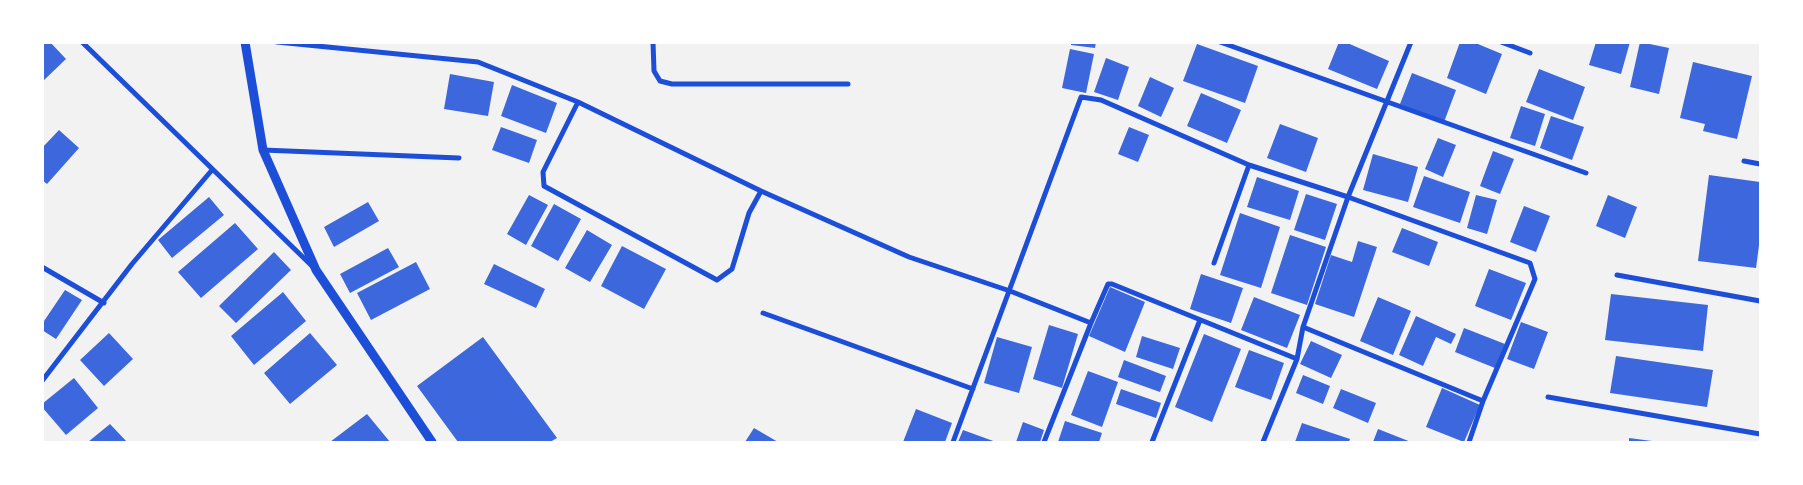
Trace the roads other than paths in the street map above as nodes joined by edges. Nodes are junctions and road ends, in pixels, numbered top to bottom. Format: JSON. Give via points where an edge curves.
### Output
{"nodes":[{"id":1,"x":82,"y":42,"type":"edge"},
{"id":2,"x":245,"y":42,"type":"edge"},
{"id":3,"x":277,"y":42,"type":"edge"},
{"id":4,"x":653,"y":42,"type":"edge"},
{"id":5,"x":1220,"y":42,"type":"edge"},
{"id":6,"x":1410,"y":42,"type":"edge"},
{"id":7,"x":1500,"y":42,"type":"edge"},
{"id":8,"x":1530,"y":53,"type":"dead end"},
{"id":9,"x":848,"y":84,"type":"dead end"},
{"id":10,"x":578,"y":102,"type":"junction"},
{"id":11,"x":1386,"y":102,"type":"junction"},
{"id":12,"x":262,"y":150,"type":"junction"},
{"id":13,"x":459,"y":158,"type":"dead end"},
{"id":14,"x":1744,"y":161,"type":"dead end"},
{"id":15,"x":1760,"y":164,"type":"edge"},
{"id":16,"x":1249,"y":165,"type":"junction"},
{"id":17,"x":212,"y":170,"type":"junction"},
{"id":18,"x":1586,"y":173,"type":"dead end"},
{"id":19,"x":761,"y":191,"type":"junction"},
{"id":20,"x":1348,"y":197,"type":"junction"},
{"id":21,"x":1214,"y":263,"type":"dead end"},
{"id":22,"x":42,"y":267,"type":"edge"},
{"id":23,"x":316,"y":270,"type":"junction"},
{"id":24,"x":1618,"y":275,"type":"dead end"},
{"id":25,"x":1010,"y":291,"type":"junction"},
{"id":26,"x":1760,"y":301,"type":"edge"},
{"id":27,"x":104,"y":303,"type":"junction"},
{"id":28,"x":763,"y":313,"type":"dead end"},
{"id":29,"x":1200,"y":320,"type":"junction"},
{"id":30,"x":1091,"y":323,"type":"junction"},
{"id":31,"x":1303,"y":328,"type":"junction"},
{"id":32,"x":1297,"y":359,"type":"junction"},
{"id":33,"x":42,"y":381,"type":"edge"},
{"id":34,"x":973,"y":389,"type":"junction"},
{"id":35,"x":1548,"y":397,"type":"dead end"},
{"id":36,"x":1483,"y":401,"type":"junction"},
{"id":37,"x":1760,"y":434,"type":"edge"},
{"id":38,"x":432,"y":442,"type":"edge"},
{"id":39,"x":953,"y":442,"type":"edge"},
{"id":40,"x":1044,"y":442,"type":"edge"},
{"id":41,"x":1152,"y":442,"type":"edge"},
{"id":42,"x":1263,"y":442,"type":"edge"},
{"id":43,"x":1469,"y":442,"type":"edge"}],
"edges":[{"from":1,"to":17,"type":"street"},
{"from":2,"to":12,"type":"street"},
{"from":3,"to":10,"type":"street","via":[[478,62]]},
{"from":4,"to":9,"type":"street","via":[[654,71],[660,81],[672,84]]},
{"from":5,"to":11,"type":"street"},
{"from":6,"to":11,"type":"street"},
{"from":7,"to":8,"type":"street"},
{"from":10,"to":19,"type":"street"},
{"from":10,"to":19,"type":"street","via":[[543,172],[544,186],[717,280],[732,269],[749,213]]},
{"from":11,"to":18,"type":"street"},
{"from":11,"to":20,"type":"street"},
{"from":12,"to":13,"type":"street"},
{"from":12,"to":23,"type":"street"},
{"from":14,"to":15,"type":"street"},
{"from":16,"to":20,"type":"street"},
{"from":16,"to":21,"type":"street"},
{"from":16,"to":25,"type":"street","via":[[1100,100],[1082,97]]},
{"from":17,"to":23,"type":"street"},
{"from":17,"to":27,"type":"street","via":[[132,264]]},
{"from":19,"to":25,"type":"street","via":[[909,257]]},
{"from":20,"to":31,"type":"street"},
{"from":20,"to":36,"type":"street","via":[[1530,263],[1535,279]]},
{"from":22,"to":27,"type":"street"},
{"from":23,"to":38,"type":"street"},
{"from":24,"to":26,"type":"street"},
{"from":25,"to":30,"type":"street"},
{"from":25,"to":34,"type":"street"},
{"from":27,"to":33,"type":"street"},
{"from":28,"to":34,"type":"street"},
{"from":29,"to":30,"type":"street","via":[[1108,284]]},
{"from":29,"to":32,"type":"street"},
{"from":29,"to":41,"type":"street"},
{"from":30,"to":40,"type":"street"},
{"from":31,"to":32,"type":"street"},
{"from":31,"to":36,"type":"street"},
{"from":32,"to":42,"type":"street"},
{"from":34,"to":39,"type":"street"},
{"from":35,"to":37,"type":"street"},
{"from":36,"to":43,"type":"street"}]}
